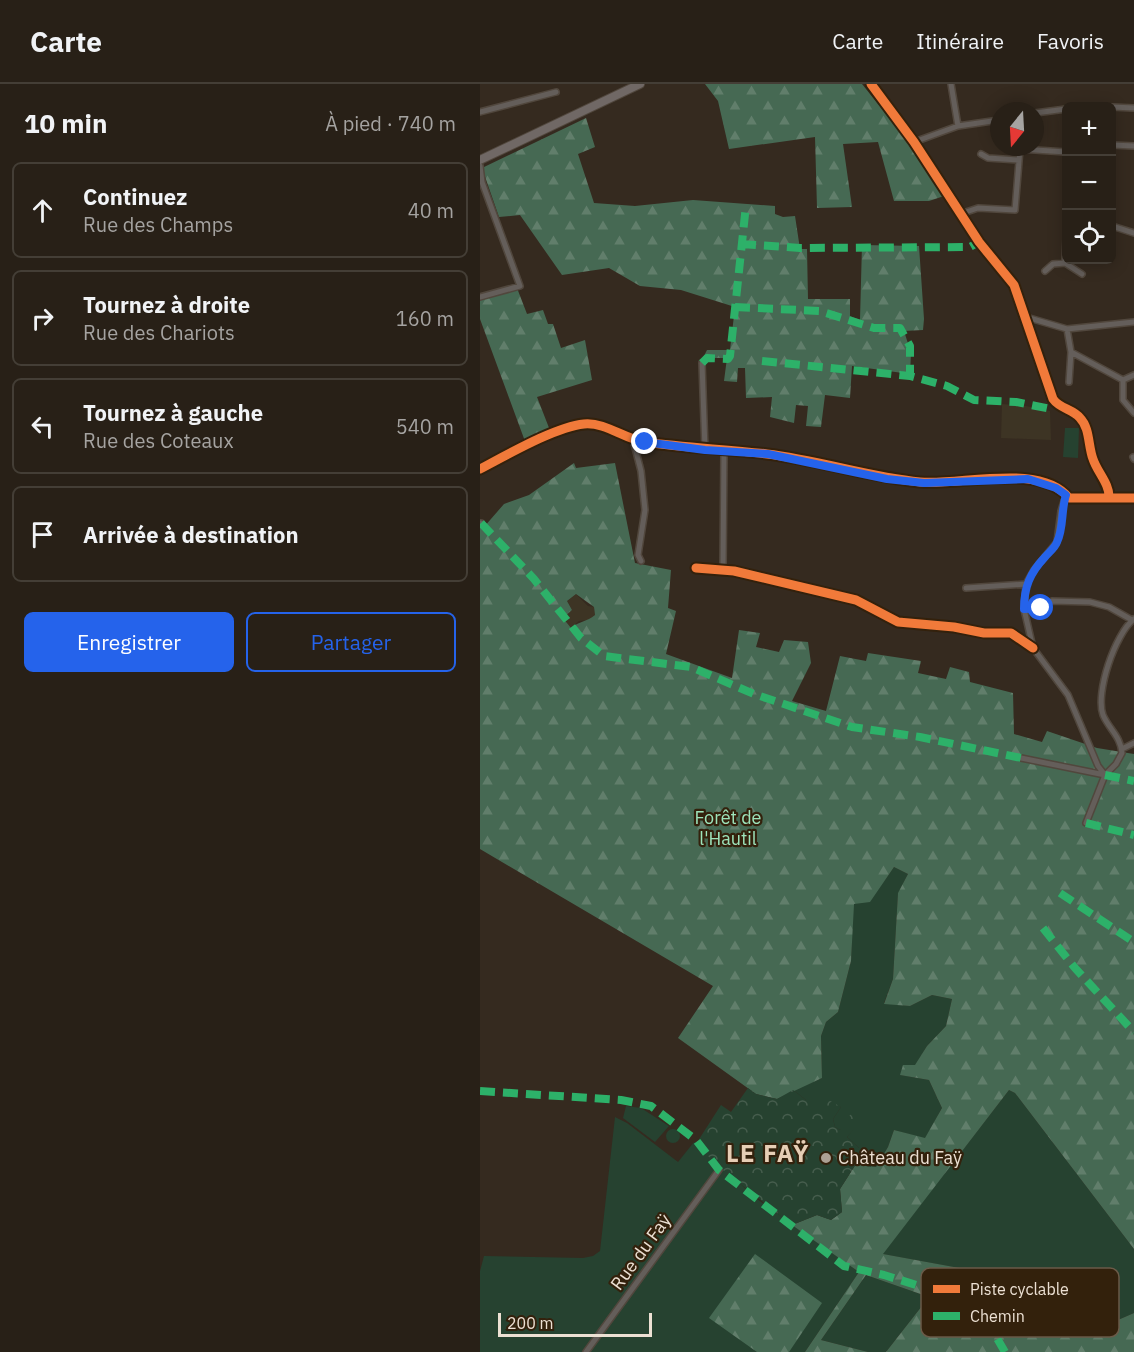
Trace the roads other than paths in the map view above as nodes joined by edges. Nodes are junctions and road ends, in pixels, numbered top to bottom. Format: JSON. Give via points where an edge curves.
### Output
{"nodes":[{"id":1,"x":640,"y":84,"type":"edge"},
{"id":2,"x":871,"y":84,"type":"edge"},
{"id":3,"x":951,"y":84,"type":"edge"},
{"id":4,"x":556,"y":92,"type":"dead end"},
{"id":5,"x":1116,"y":107,"type":"edge"},
{"id":6,"x":1134,"y":108,"type":"edge"},
{"id":7,"x":1062,"y":110,"type":"edge"},
{"id":8,"x":480,"y":112,"type":"edge"},
{"id":9,"x":1044,"y":112,"type":"edge"},
{"id":10,"x":990,"y":121,"type":"edge"},
{"id":11,"x":958,"y":126,"type":"junction"},
{"id":12,"x":914,"y":142,"type":"junction"},
{"id":13,"x":1116,"y":145,"type":"edge"},
{"id":14,"x":1134,"y":146,"type":"edge"},
{"id":15,"x":1062,"y":152,"type":"edge"},
{"id":16,"x":981,"y":154,"type":"dead end"},
{"id":17,"x":1019,"y":159,"type":"junction"},
{"id":18,"x":480,"y":160,"type":"edge"},
{"id":19,"x":480,"y":166,"type":"edge"},
{"id":20,"x":960,"y":214,"type":"junction"},
{"id":21,"x":1116,"y":227,"type":"edge"},
{"id":22,"x":1134,"y":233,"type":"edge"},
{"id":23,"x":1062,"y":263,"type":"edge"},
{"id":24,"x":1067,"y":264,"type":"edge"},
{"id":25,"x":1045,"y":271,"type":"dead end"},
{"id":26,"x":1082,"y":274,"type":"dead end"},
{"id":27,"x":480,"y":297,"type":"edge"},
{"id":28,"x":1026,"y":317,"type":"junction"},
{"id":29,"x":1134,"y":322,"type":"edge"},
{"id":30,"x":1067,"y":329,"type":"junction"},
{"id":31,"x":1071,"y":352,"type":"junction"},
{"id":32,"x":702,"y":363,"type":"dead end"},
{"id":33,"x":1134,"y":375,"type":"edge"},
{"id":34,"x":1123,"y":380,"type":"junction"},
{"id":35,"x":1069,"y":382,"type":"dead end"},
{"id":36,"x":1134,"y":413,"type":"edge"},
{"id":37,"x":633,"y":440,"type":"junction"},
{"id":38,"x":705,"y":450,"type":"junction"},
{"id":39,"x":724,"y":451,"type":"junction"},
{"id":40,"x":480,"y":469,"type":"edge"},
{"id":41,"x":1066,"y":495,"type":"junction"},
{"id":42,"x":1108,"y":498,"type":"junction"},
{"id":43,"x":1134,"y":498,"type":"edge"},
{"id":44,"x":640,"y":561,"type":"dead end"},
{"id":45,"x":696,"y":568,"type":"dead end"},
{"id":46,"x":723,"y":570,"type":"junction"},
{"id":47,"x":1026,"y":584,"type":"junction"},
{"id":48,"x":966,"y":588,"type":"dead end"},
{"id":49,"x":1024,"y":609,"type":"junction"},
{"id":50,"x":1133,"y":620,"type":"edge"},
{"id":51,"x":1033,"y":648,"type":"junction"},
{"id":52,"x":1134,"y":743,"type":"edge"},
{"id":53,"x":1122,"y":749,"type":"junction"},
{"id":54,"x":1021,"y":758,"type":"dead end"},
{"id":55,"x":1105,"y":775,"type":"junction"},
{"id":56,"x":1086,"y":823,"type":"dead end"},
{"id":57,"x":719,"y":1170,"type":"dead end"},
{"id":58,"x":586,"y":1352,"type":"edge"}],
"edges":[{"from":1,"to":18,"type":"main road"},
{"from":2,"to":12,"type":"street"},
{"from":3,"to":11,"type":"street"},
{"from":4,"to":8,"type":"street"},
{"from":5,"to":6,"type":"street"},
{"from":7,"to":9,"type":"street"},
{"from":10,"to":11,"type":"street"},
{"from":11,"to":12,"type":"street"},
{"from":12,"to":20,"type":"street"},
{"from":13,"to":14,"type":"street"},
{"from":15,"to":17,"type":"street","via":[[1020,149]]},
{"from":16,"to":17,"type":"street","via":[[988,158]]},
{"from":17,"to":20,"type":"street","via":[[1015,210],[969,208]]},
{"from":19,"to":27,"type":"street","via":[[520,286]]},
{"from":20,"to":28,"type":"street","via":[[1009,276]]},
{"from":21,"to":22,"type":"street"},
{"from":23,"to":25,"type":"street","via":[[1053,264]]},
{"from":24,"to":26,"type":"street"},
{"from":28,"to":30,"type":"street"},
{"from":28,"to":42,"type":"street","via":[[1053,399],[1080,418],[1086,428]]},
{"from":29,"to":30,"type":"street"},
{"from":30,"to":31,"type":"street"},
{"from":31,"to":34,"type":"street"},
{"from":31,"to":35,"type":"street"},
{"from":32,"to":38,"type":"street"},
{"from":33,"to":34,"type":"street"},
{"from":34,"to":36,"type":"street","via":[[1123,400]]},
{"from":37,"to":38,"type":"street"},
{"from":37,"to":40,"type":"street","via":[[603,426],[582,424]]},
{"from":37,"to":44,"type":"street","via":[[645,510]]},
{"from":38,"to":39,"type":"street"},
{"from":39,"to":41,"type":"street","via":[[768,454],[924,483],[1028,479]]},
{"from":39,"to":46,"type":"street"},
{"from":41,"to":42,"type":"street"},
{"from":41,"to":47,"type":"street","via":[[1058,542]]},
{"from":42,"to":43,"type":"street"},
{"from":45,"to":46,"type":"street"},
{"from":46,"to":51,"type":"street","via":[[856,600],[897,622],[1011,633]]},
{"from":47,"to":48,"type":"street"},
{"from":47,"to":49,"type":"street"},
{"from":49,"to":50,"type":"street","via":[[1041,608],[1052,601],[1090,602]]},
{"from":49,"to":51,"type":"street"},
{"from":50,"to":53,"type":"street","via":[[1114,649],[1101,703]]},
{"from":51,"to":55,"type":"street","via":[[1068,695]]},
{"from":52,"to":53,"type":"street"},
{"from":53,"to":55,"type":"street","via":[[1116,764]]},
{"from":54,"to":55,"type":"street"},
{"from":55,"to":56,"type":"street"},
{"from":57,"to":58,"type":"street","name":"Rue du Faÿ"}]}
